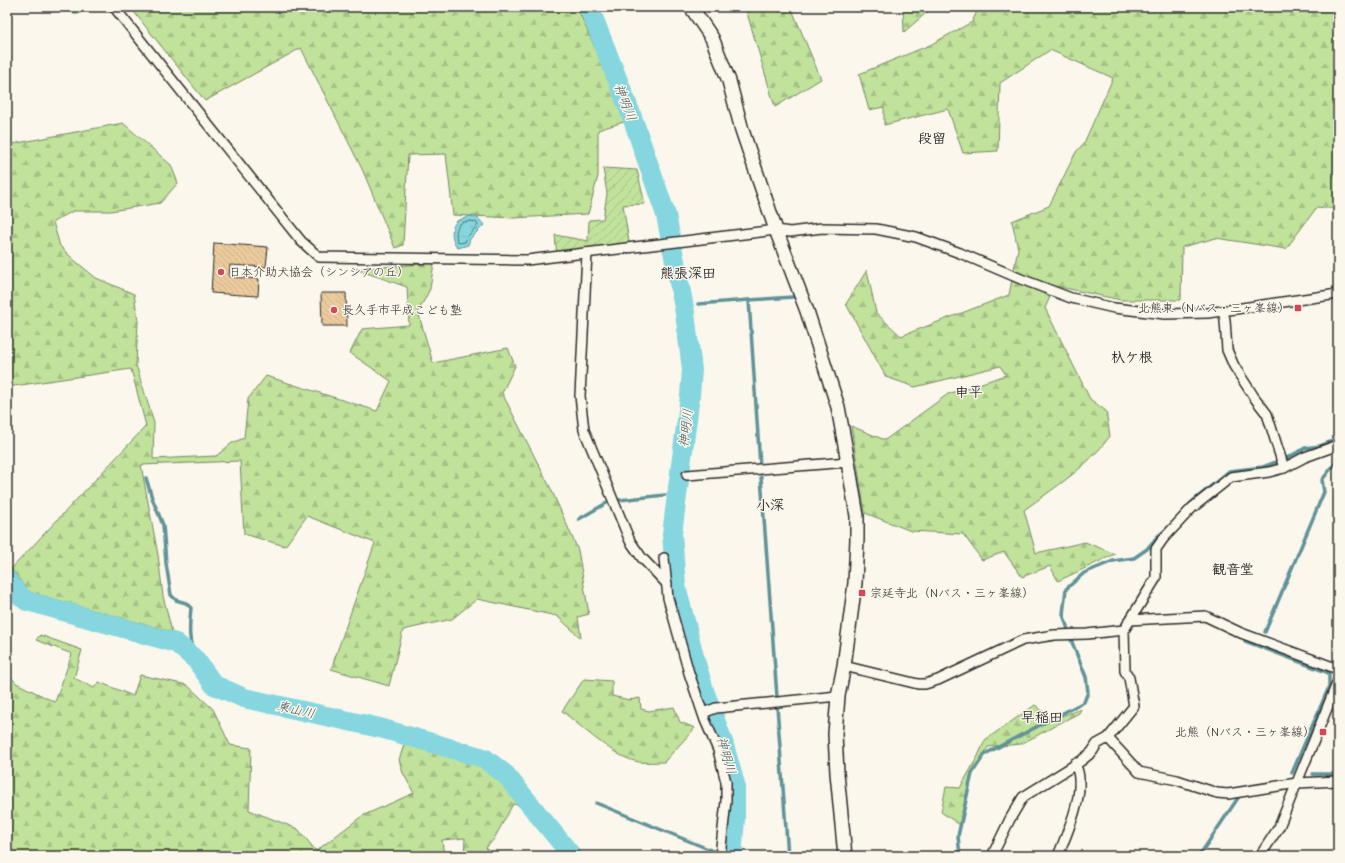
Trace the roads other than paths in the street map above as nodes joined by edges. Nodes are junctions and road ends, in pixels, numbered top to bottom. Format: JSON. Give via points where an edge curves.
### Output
{"nodes":[{"id":1,"x":114,"y":7,"type":"edge"},
{"id":2,"x":691,"y":7,"type":"edge"},
{"id":3,"x":776,"y":230,"type":"junction"},
{"id":4,"x":587,"y":253,"type":"junction"},
{"id":5,"x":1338,"y":294,"type":"edge"},
{"id":6,"x":1223,"y":311,"type":"junction"},
{"id":7,"x":1338,"y":444,"type":"edge"},
{"id":8,"x":848,"y":462,"type":"junction"},
{"id":9,"x":1284,"y":468,"type":"junction"},
{"id":10,"x":687,"y":475,"type":"dead end"},
{"id":11,"x":664,"y":558,"type":"dead end"},
{"id":12,"x":667,"y":584,"type":"junction"},
{"id":13,"x":1129,"y":620,"type":"junction"},
{"id":14,"x":1124,"y":630,"type":"junction"},
{"id":15,"x":844,"y":666,"type":"junction"},
{"id":16,"x":1338,"y":670,"type":"edge"},
{"id":17,"x":1338,"y":681,"type":"edge"},
{"id":18,"x":838,"y":696,"type":"junction"},
{"id":19,"x":704,"y":712,"type":"junction"},
{"id":20,"x":1108,"y":738,"type":"junction"},
{"id":21,"x":1075,"y":763,"type":"junction"},
{"id":22,"x":1338,"y":781,"type":"edge"},
{"id":23,"x":1297,"y":783,"type":"junction"},
{"id":24,"x":720,"y":856,"type":"edge"},
{"id":25,"x":845,"y":856,"type":"edge"},
{"id":26,"x":992,"y":856,"type":"edge"},
{"id":27,"x":1058,"y":856,"type":"edge"},
{"id":28,"x":1260,"y":856,"type":"edge"}],
"edges":[{"from":1,"to":4,"type":"street","via":[[301,241],[319,257],[527,260]]},
{"from":2,"to":3,"type":"street","via":[[712,38],[729,81],[742,130]]},
{"from":3,"to":4,"type":"street"},
{"from":3,"to":6,"type":"street","via":[[790,232],[822,228],[876,229],[916,237],[1071,298],[1114,308],[1165,314]]},
{"from":3,"to":8,"type":"street","via":[[807,311],[838,407]]},
{"from":4,"to":12,"type":"street","via":[[580,396],[584,430],[630,541]]},
{"from":5,"to":6,"type":"street"},
{"from":6,"to":9,"type":"street","via":[[1227,350],[1234,366],[1267,414]]},
{"from":7,"to":9,"type":"street"},
{"from":8,"to":10,"type":"street"},
{"from":8,"to":15,"type":"street","via":[[857,516],[857,539]]},
{"from":9,"to":13,"type":"street","via":[[1231,477],[1192,508],[1156,549],[1156,578]]},
{"from":11,"to":12,"type":"street"},
{"from":12,"to":19,"type":"street","via":[[668,598],[689,673]]},
{"from":13,"to":14,"type":"street"},
{"from":13,"to":16,"type":"street","via":[[1205,616],[1241,633]]},
{"from":14,"to":15,"type":"street","via":[[1023,640],[925,684]]},
{"from":14,"to":20,"type":"street","via":[[1125,671],[1129,678],[1134,706]]},
{"from":15,"to":18,"type":"street"},
{"from":17,"to":23,"type":"street"},
{"from":18,"to":19,"type":"street","via":[[716,708]]},
{"from":18,"to":25,"type":"street","via":[[835,734]]},
{"from":19,"to":24,"type":"street","via":[[726,782]]},
{"from":20,"to":21,"type":"street"},
{"from":20,"to":23,"type":"street","via":[[1139,772],[1177,780],[1217,793],[1228,794]]},
{"from":21,"to":26,"type":"street","via":[[1023,797]]},
{"from":21,"to":27,"type":"street","via":[[1079,778],[1079,795]]},
{"from":22,"to":23,"type":"street"},
{"from":23,"to":28,"type":"street","via":[[1279,827]]}]}
